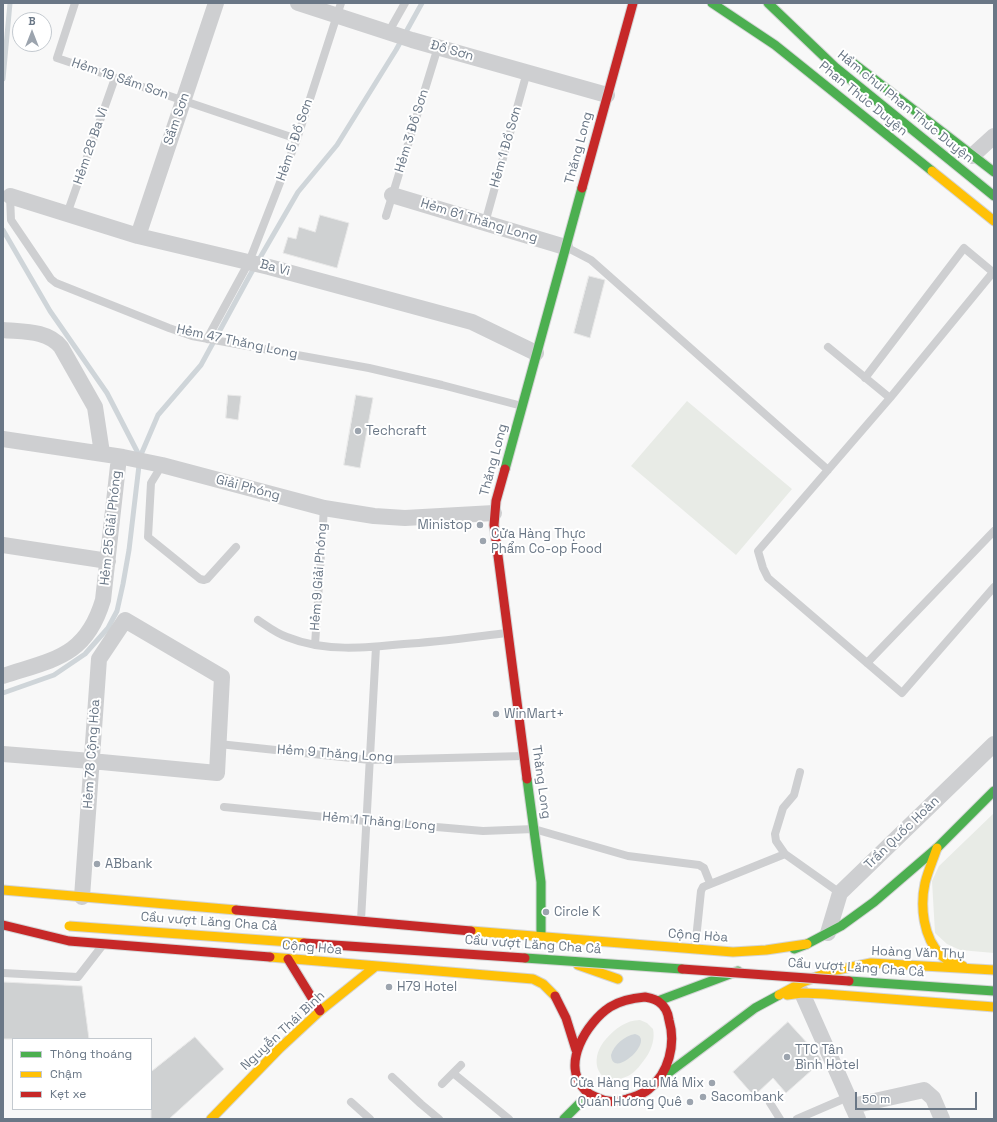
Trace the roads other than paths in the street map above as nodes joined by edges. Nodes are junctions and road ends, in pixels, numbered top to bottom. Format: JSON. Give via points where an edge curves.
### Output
{"nodes":[{"id":1,"x":75,"y":3,"type":"edge"},
{"id":2,"x":216,"y":3,"type":"edge"},
{"id":3,"x":298,"y":3,"type":"edge"},
{"id":4,"x":405,"y":3,"type":"edge"},
{"id":5,"x":633,"y":3,"type":"edge"},
{"id":6,"x":712,"y":3,"type":"edge"},
{"id":7,"x":768,"y":3,"type":"edge"},
{"id":8,"x":338,"y":9,"type":"edge"},
{"id":9,"x":388,"y":33,"type":"junction"},
{"id":10,"x":802,"y":36,"type":"junction"},
{"id":11,"x":438,"y":47,"type":"junction"},
{"id":12,"x":830,"y":48,"type":"dead end"},
{"id":13,"x":843,"y":56,"type":"dead end"},
{"id":14,"x":527,"y":72,"type":"junction"},
{"id":15,"x":115,"y":78,"type":"junction"},
{"id":16,"x":607,"y":95,"type":"junction"},
{"id":17,"x":183,"y":101,"type":"junction"},
{"id":18,"x":994,"y":136,"type":"edge"},
{"id":19,"x":297,"y":139,"type":"junction"},
{"id":20,"x":972,"y":156,"type":"junction"},
{"id":21,"x":994,"y":172,"type":"edge"},
{"id":22,"x":392,"y":195,"type":"junction"},
{"id":23,"x":10,"y":196,"type":"joint"},
{"id":24,"x":994,"y":196,"type":"edge"},
{"id":25,"x":67,"y":214,"type":"junction"},
{"id":26,"x":386,"y":216,"type":"dead end"},
{"id":27,"x":994,"y":221,"type":"edge"},
{"id":28,"x":485,"y":223,"type":"junction"},
{"id":29,"x":138,"y":236,"type":"junction"},
{"id":30,"x":566,"y":247,"type":"junction"},
{"id":31,"x":249,"y":262,"type":"junction"},
{"id":32,"x":994,"y":272,"type":"edge"},
{"id":33,"x":3,"y":330,"type":"edge"},
{"id":34,"x":207,"y":339,"type":"junction"},
{"id":35,"x":828,"y":347,"type":"dead end"},
{"id":36,"x":536,"y":354,"type":"junction"},
{"id":37,"x":865,"y":378,"type":"junction"},
{"id":38,"x":890,"y":398,"type":"junction"},
{"id":39,"x":522,"y":406,"type":"junction"},
{"id":40,"x":3,"y":439,"type":"edge"},
{"id":41,"x":102,"y":453,"type":"junction"},
{"id":42,"x":121,"y":457,"type":"junction"},
{"id":43,"x":162,"y":465,"type":"junction"},
{"id":44,"x":828,"y":470,"type":"junction"},
{"id":45,"x":324,"y":508,"type":"junction"},
{"id":46,"x":494,"y":513,"type":"junction"},
{"id":47,"x":994,"y":531,"type":"edge"},
{"id":48,"x":3,"y":545,"type":"edge"},
{"id":49,"x":236,"y":547,"type":"dead end"},
{"id":50,"x":108,"y":561,"type":"junction"},
{"id":51,"x":994,"y":587,"type":"edge"},
{"id":52,"x":258,"y":620,"type":"dead end"},
{"id":53,"x":508,"y":633,"type":"junction"},
{"id":54,"x":315,"y":645,"type":"junction"},
{"id":55,"x":376,"y":647,"type":"junction"},
{"id":56,"x":867,"y":664,"type":"junction"},
{"id":57,"x":3,"y":676,"type":"edge"},
{"id":58,"x":219,"y":744,"type":"junction"},
{"id":59,"x":994,"y":744,"type":"edge"},
{"id":60,"x":3,"y":754,"type":"edge"},
{"id":61,"x":524,"y":756,"type":"junction"},
{"id":62,"x":370,"y":760,"type":"junction"},
{"id":63,"x":92,"y":761,"type":"junction"},
{"id":64,"x":800,"y":772,"type":"dead end"},
{"id":65,"x":994,"y":791,"type":"edge"},
{"id":66,"x":224,"y":807,"type":"dead end"},
{"id":67,"x":366,"y":821,"type":"junction"},
{"id":68,"x":534,"y":829,"type":"junction"},
{"id":69,"x":938,"y":847,"type":"junction"},
{"id":70,"x":785,"y":854,"type":"junction"},
{"id":71,"x":710,"y":883,"type":"junction"},
{"id":72,"x":3,"y":890,"type":"edge"},
{"id":73,"x":840,"y":893,"type":"junction"},
{"id":74,"x":82,"y":897,"type":"junction"},
{"id":75,"x":361,"y":921,"type":"junction"},
{"id":76,"x":3,"y":925,"type":"edge"},
{"id":77,"x":40,"y":925,"type":"dead end"},
{"id":78,"x":66,"y":926,"type":"dead end"},
{"id":79,"x":488,"y":932,"type":"junction"},
{"id":80,"x":828,"y":933,"type":"junction"},
{"id":81,"x":541,"y":937,"type":"junction"},
{"id":82,"x":587,"y":941,"type":"junction"},
{"id":83,"x":104,"y":944,"type":"junction"},
{"id":84,"x":807,"y":944,"type":"junction"},
{"id":85,"x":524,"y":945,"type":"dead end"},
{"id":86,"x":695,"y":949,"type":"junction"},
{"id":87,"x":539,"y":950,"type":"dead end"},
{"id":88,"x":770,"y":958,"type":"dead end"},
{"id":89,"x":288,"y":959,"type":"junction"},
{"id":90,"x":756,"y":964,"type":"dead end"},
{"id":91,"x":376,"y":966,"type":"junction"},
{"id":92,"x":965,"y":968,"type":"junction"},
{"id":93,"x":994,"y":970,"type":"edge"},
{"id":94,"x":3,"y":973,"type":"edge"},
{"id":95,"x":625,"y":988,"type":"junction"},
{"id":96,"x":994,"y":991,"type":"edge"},
{"id":97,"x":802,"y":993,"type":"junction"},
{"id":98,"x":776,"y":996,"type":"junction"},
{"id":99,"x":658,"y":1000,"type":"junction"},
{"id":100,"x":994,"y":1007,"type":"edge"},
{"id":101,"x":320,"y":1011,"type":"junction"},
{"id":102,"x":576,"y":1050,"type":"junction"},
{"id":103,"x":461,"y":1065,"type":"dead end"},
{"id":104,"x":453,"y":1073,"type":"junction"},
{"id":105,"x":392,"y":1077,"type":"dead end"},
{"id":106,"x":655,"y":1083,"type":"junction"},
{"id":107,"x":442,"y":1084,"type":"dead end"},
{"id":108,"x":589,"y":1094,"type":"junction"},
{"id":109,"x":351,"y":1102,"type":"dead end"},
{"id":110,"x":770,"y":1103,"type":"dead end"},
{"id":111,"x":853,"y":1107,"type":"edge"},
{"id":112,"x":211,"y":1119,"type":"edge"},
{"id":113,"x":370,"y":1119,"type":"edge"},
{"id":114,"x":439,"y":1119,"type":"edge"},
{"id":115,"x":509,"y":1119,"type":"edge"},
{"id":116,"x":564,"y":1119,"type":"edge"},
{"id":117,"x":780,"y":1119,"type":"edge"},
{"id":118,"x":797,"y":1119,"type":"edge"},
{"id":119,"x":943,"y":1119,"type":"edge"}],
"edges":[{"from":1,"to":15,"type":"lane","name":"Hẻm 19 Sầm Sơn","via":[[57,58]]},
{"from":2,"to":17,"type":"street","name":"Sầm Sơn"},
{"from":3,"to":8,"type":"street","name":"Đồ Sơn"},
{"from":4,"to":9,"type":"lane"},
{"from":5,"to":16,"type":"main road","name":"Thăng Long"},
{"from":6,"to":27,"type":"main road","name":"Phan Thúc Duyện","via":[[775,45]]},
{"from":7,"to":10,"type":"main road","name":"Phan Thúc Duyện"},
{"from":8,"to":9,"type":"street","name":"Đồ Sơn"},
{"from":8,"to":19,"type":"lane","name":"Hẻm 5 Đồ Sơn"},
{"from":9,"to":11,"type":"street","name":"Đồ Sơn"},
{"from":10,"to":12,"type":"main road","name":"Phan Thúc Duyện"},
{"from":10,"to":24,"type":"main road","name":"Hầm chui Phan Thúc Duyện","via":[[835,67]]},
{"from":11,"to":14,"type":"street","name":"Đồ Sơn"},
{"from":11,"to":22,"type":"lane","name":"Hẻm 3 Đồ Sơn"},
{"from":13,"to":20,"type":"main road","name":"Phan Thúc Duyện"},
{"from":14,"to":16,"type":"street","name":"Đồ Sơn"},
{"from":14,"to":28,"type":"lane","name":"Hẻm 1 Đồ Sơn"},
{"from":15,"to":17,"type":"lane","name":"Hẻm 19 Sầm Sơn"},
{"from":15,"to":25,"type":"lane","name":"Hẻm 28 Ba Vì"},
{"from":16,"to":30,"type":"main road","name":"Thăng Long"},
{"from":17,"to":19,"type":"lane","name":"Hẻm 19 Sầm Sơn"},
{"from":17,"to":29,"type":"street","name":"Sầm Sơn"},
{"from":18,"to":20,"type":"street"},
{"from":19,"to":31,"type":"lane","name":"Hẻm 5 Đồ Sơn"},
{"from":20,"to":21,"type":"main road","name":"Phan Thúc Duyện"},
{"from":22,"to":26,"type":"lane","name":"Hẻm 3 Đồ Sơn"},
{"from":22,"to":28,"type":"street","name":"Hẻm 61 Thăng Long"},
{"from":23,"to":25,"type":"street","name":"Ba Vì"},
{"from":23,"to":34,"type":"lane","name":"Hẻm 47 Thăng Long","via":[[11,220],[56,283],[169,328]]},
{"from":25,"to":29,"type":"street","name":"Ba Vì"},
{"from":28,"to":30,"type":"street","name":"Hẻm 61 Thăng Long"},
{"from":29,"to":31,"type":"street","name":"Ba Vì"},
{"from":30,"to":36,"type":"main road","name":"Thăng Long"},
{"from":30,"to":44,"type":"lane","via":[[592,260]]},
{"from":31,"to":34,"type":"lane","name":"Hẻm 5 Đồ Sơn"},
{"from":31,"to":36,"type":"street","name":"Ba Vì","via":[[472,322]]},
{"from":32,"to":37,"type":"lane","via":[[964,248]]},
{"from":32,"to":38,"type":"lane"},
{"from":33,"to":41,"type":"street","via":[[48,336],[61,347],[95,407]]},
{"from":34,"to":39,"type":"lane","name":"Hẻm 47 Thăng Long","via":[[369,368]]},
{"from":35,"to":37,"type":"lane"},
{"from":36,"to":39,"type":"main road","name":"Thăng Long"},
{"from":37,"to":38,"type":"lane"},
{"from":38,"to":44,"type":"lane"},
{"from":39,"to":46,"type":"main road","name":"Thăng Long"},
{"from":40,"to":41,"type":"street","name":"Giải Phóng"},
{"from":41,"to":42,"type":"street","name":"Giải Phóng"},
{"from":42,"to":43,"type":"street","name":"Giải Phóng"},
{"from":42,"to":50,"type":"street","name":"Hẻm 25 Giải Phóng"},
{"from":43,"to":45,"type":"street","name":"Giải Phóng"},
{"from":43,"to":49,"type":"lane","via":[[151,483],[148,536],[204,580]]},
{"from":44,"to":56,"type":"lane","via":[[758,551],[768,578]]},
{"from":45,"to":46,"type":"street","name":"Giải Phóng","via":[[390,518]]},
{"from":45,"to":54,"type":"lane","name":"Hẻm 9 Giải Phóng"},
{"from":46,"to":53,"type":"main road","name":"Thăng Long"},
{"from":47,"to":56,"type":"lane"},
{"from":48,"to":50,"type":"street"},
{"from":50,"to":57,"type":"street","name":"Hẻm 25 Giải Phóng","via":[[100,612],[82,642],[70,652],[54,659]]},
{"from":51,"to":56,"type":"lane","via":[[902,693]]},
{"from":52,"to":54,"type":"lane","via":[[276,633]]},
{"from":53,"to":55,"type":"lane"},
{"from":53,"to":61,"type":"main road","name":"Thăng Long"},
{"from":54,"to":55,"type":"lane","via":[[340,648]]},
{"from":55,"to":62,"type":"lane"},
{"from":58,"to":62,"type":"lane","name":"Hẻm 9 Thăng Long"},
{"from":58,"to":63,"type":"street","via":[[217,773]]},
{"from":58,"to":63,"type":"street","name":"Hẻm 78 Cộng Hòa","via":[[222,677],[125,620],[99,659]]},
{"from":59,"to":73,"type":"street","name":"Trần Quốc Hoàn"},
{"from":60,"to":63,"type":"street"},
{"from":61,"to":62,"type":"lane","name":"Hẻm 9 Thăng Long"},
{"from":61,"to":68,"type":"main road","name":"Thăng Long"},
{"from":62,"to":67,"type":"lane"},
{"from":63,"to":74,"type":"street","name":"Hẻm 78 Cộng Hòa"},
{"from":64,"to":70,"type":"lane","via":[[794,794],[783,808],[775,834],[776,841]]},
{"from":65,"to":69,"type":"main road"},
{"from":66,"to":67,"type":"lane","name":"Hẻm 1 Thăng Long"},
{"from":67,"to":68,"type":"lane","name":"Hẻm 1 Thăng Long","via":[[483,830]]},
{"from":67,"to":75,"type":"lane"},
{"from":68,"to":71,"type":"lane","name":"Hẻm 1 Thăng Long","via":[[628,856],[699,865],[704,868]]},
{"from":68,"to":81,"type":"main road","name":"Thăng Long","via":[[542,888]]},
{"from":69,"to":80,"type":"main road","via":[[874,902]]},
{"from":69,"to":92,"type":"main road","via":[[925,884],[925,923],[928,936],[940,954]]},
{"from":70,"to":71,"type":"lane"},
{"from":70,"to":73,"type":"lane"},
{"from":71,"to":86,"type":"lane","via":[[701,891]]},
{"from":72,"to":74,"type":"main road","name":"Cộng Hòa"},
{"from":73,"to":80,"type":"street","name":"Trần Quốc Hoàn"},
{"from":74,"to":75,"type":"main road","name":"Cộng Hòa"},
{"from":75,"to":79,"type":"main road","name":"Cộng Hòa"},
{"from":76,"to":77,"type":"main road"},
{"from":76,"to":83,"type":"main road","name":"Cộng Hòa","via":[[69,941]]},
{"from":78,"to":96,"type":"main road","name":"Cầu vượt Lăng Cha Cả","bridge":true},
{"from":79,"to":81,"type":"main road","name":"Cộng Hòa"},
{"from":79,"to":85,"type":"main road"},
{"from":80,"to":84,"type":"main road"},
{"from":81,"to":82,"type":"main road","name":"Cộng Hòa"},
{"from":82,"to":86,"type":"main road","name":"Cộng Hòa"},
{"from":82,"to":95,"type":"main road"},
{"from":83,"to":89,"type":"main road","name":"Cộng Hòa"},
{"from":83,"to":94,"type":"lane","via":[[78,977]]},
{"from":84,"to":86,"type":"main road","name":"Cộng Hòa","via":[[750,952]]},
{"from":84,"to":88,"type":"main road"},
{"from":87,"to":95,"type":"main road"},
{"from":89,"to":91,"type":"main road","name":"Cộng Hòa"},
{"from":89,"to":101,"type":"main road"},
{"from":90,"to":99,"type":"main road"},
{"from":91,"to":101,"type":"main road","name":"Nguyễn Thái Bình"},
{"from":91,"to":102,"type":"main road","name":"Cộng Hòa","via":[[538,980],[557,996]]},
{"from":92,"to":93,"type":"main road","name":"Hoàng Văn Thụ"},
{"from":92,"to":98,"type":"main road","name":"Hoàng Văn Thụ","via":[[871,963],[832,971]]},
{"from":95,"to":99,"type":"main road"},
{"from":95,"to":102,"type":"main road","via":[[619,1002],[594,1020]]},
{"from":97,"to":98,"type":"main road","name":"Hoàng Văn Thụ"},
{"from":97,"to":100,"type":"main road","name":"Hoàng Văn Thụ"},
{"from":97,"to":111,"type":"street"},
{"from":98,"to":106,"type":"main road","name":"Hoàng Văn Thụ","via":[[755,1008]]},
{"from":99,"to":106,"type":"main road","via":[[666,1010],[672,1026],[667,1065]]},
{"from":101,"to":112,"type":"main road","name":"Nguyễn Thái Bình"},
{"from":102,"to":108,"type":"main road","via":[[577,1077],[580,1086]]},
{"from":103,"to":104,"type":"lane"},
{"from":104,"to":107,"type":"lane"},
{"from":104,"to":115,"type":"lane"},
{"from":105,"to":114,"type":"lane"},
{"from":106,"to":108,"type":"main road","via":[[641,1095],[622,1100],[606,1101]]},
{"from":108,"to":116,"type":"main road"},
{"from":109,"to":113,"type":"lane"},
{"from":110,"to":117,"type":"lane"},
{"from":111,"to":118,"type":"lane"},
{"from":111,"to":119,"type":"street","via":[[924,1090],[933,1098]]}]}
